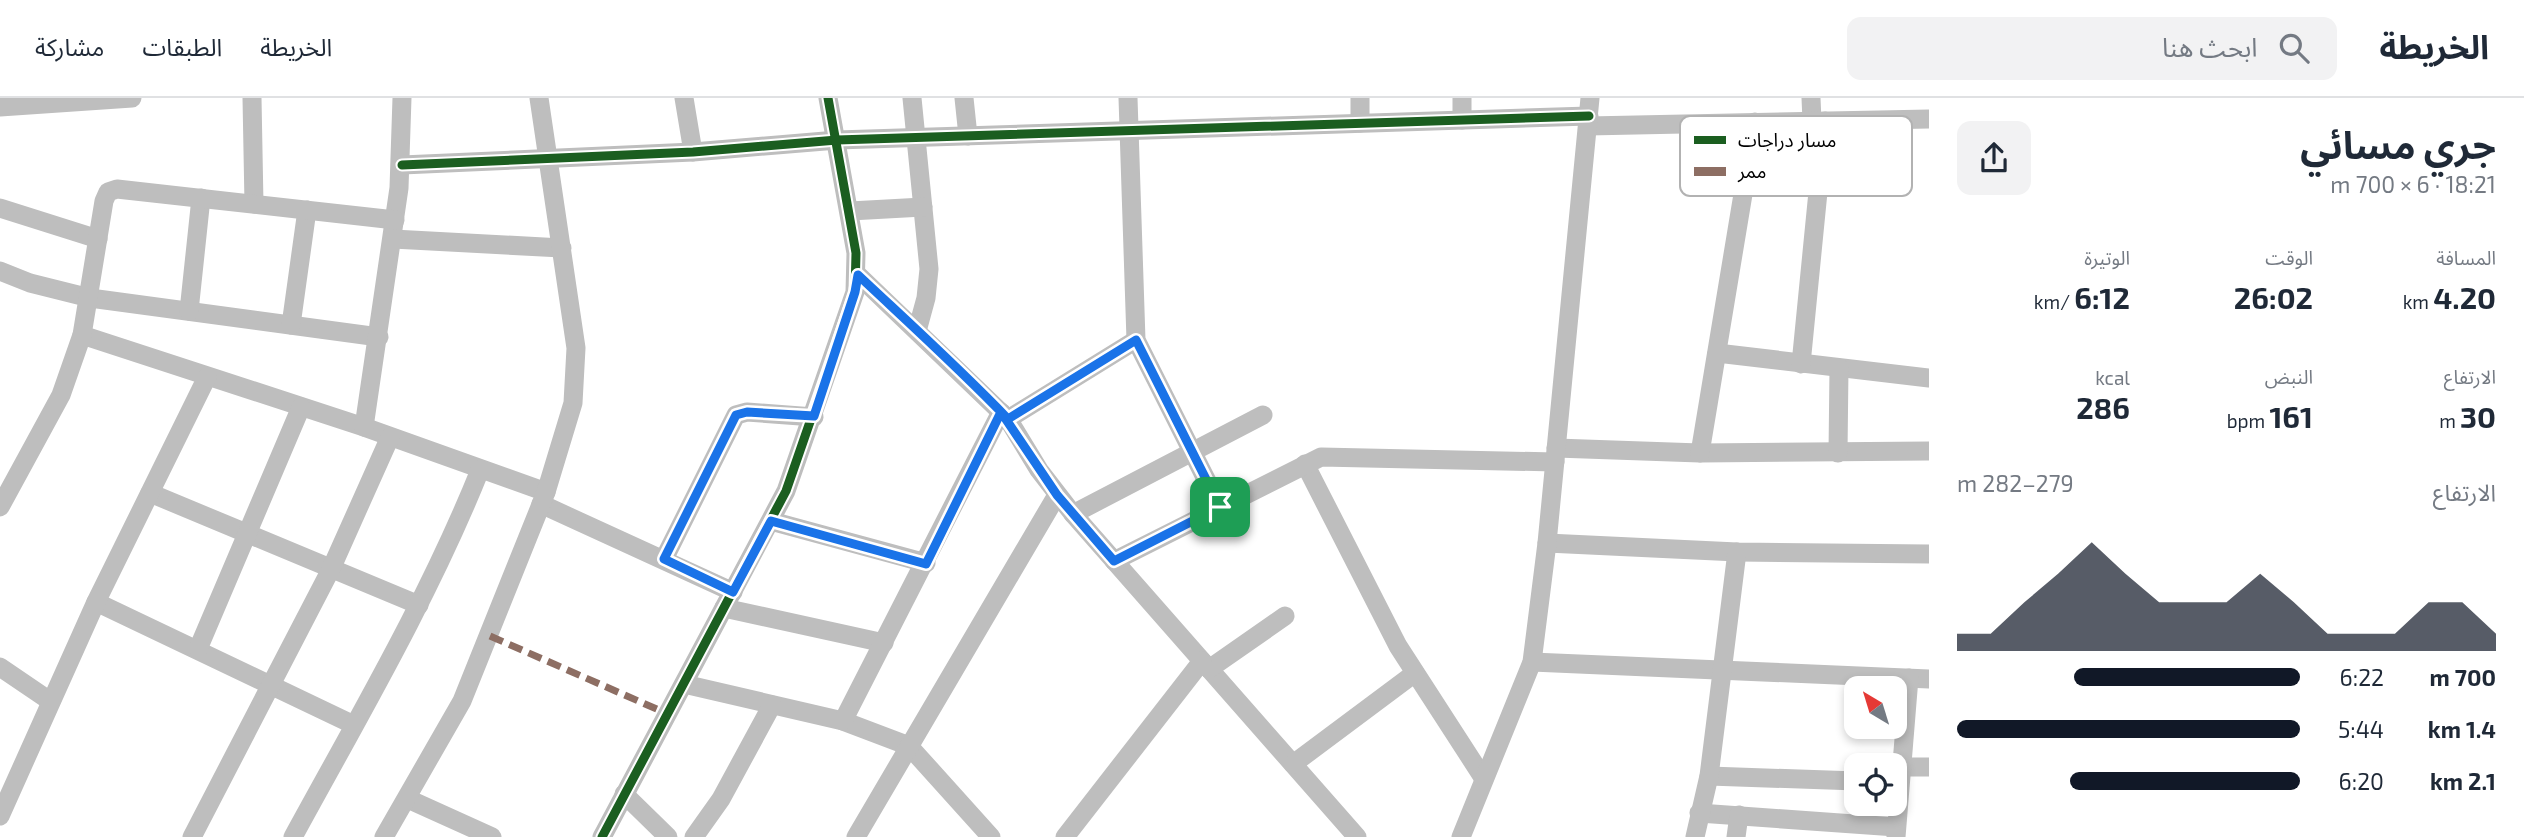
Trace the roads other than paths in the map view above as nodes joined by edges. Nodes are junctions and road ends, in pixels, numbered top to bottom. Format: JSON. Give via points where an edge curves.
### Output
{"nodes":[{"id":1,"x":132,"y":98,"type":"edge"},
{"id":2,"x":253,"y":98,"type":"edge"},
{"id":3,"x":402,"y":98,"type":"edge"},
{"id":4,"x":539,"y":98,"type":"edge"},
{"id":5,"x":684,"y":98,"type":"edge"},
{"id":6,"x":828,"y":98,"type":"edge"},
{"id":7,"x":912,"y":98,"type":"edge"},
{"id":8,"x":964,"y":98,"type":"edge"},
{"id":9,"x":1128,"y":98,"type":"edge"},
{"id":10,"x":1360,"y":98,"type":"edge"},
{"id":11,"x":1462,"y":98,"type":"edge"},
{"id":12,"x":1811,"y":98,"type":"edge"},
{"id":13,"x":0,"y":107,"type":"edge"},
{"id":14,"x":1589,"y":113,"type":"edge"},
{"id":15,"x":1816,"y":116,"type":"edge"},
{"id":16,"x":1680,"y":118,"type":"edge"},
{"id":17,"x":1462,"y":120,"type":"junction"},
{"id":18,"x":1360,"y":123,"type":"junction"},
{"id":19,"x":1129,"y":131,"type":"junction"},
{"id":20,"x":968,"y":136,"type":"junction"},
{"id":21,"x":917,"y":137,"type":"junction"},
{"id":22,"x":837,"y":140,"type":"junction"},
{"id":23,"x":693,"y":152,"type":"junction"},
{"id":24,"x":549,"y":160,"type":"junction"},
{"id":25,"x":402,"y":165,"type":"junction"},
{"id":26,"x":1743,"y":196,"type":"edge"},
{"id":27,"x":1813,"y":196,"type":"edge"},
{"id":28,"x":201,"y":198,"type":"junction"},
{"id":29,"x":254,"y":204,"type":"junction"},
{"id":30,"x":923,"y":207,"type":"junction"},
{"id":31,"x":0,"y":208,"type":"edge"},
{"id":32,"x":307,"y":210,"type":"junction"},
{"id":33,"x":850,"y":211,"type":"junction"},
{"id":34,"x":394,"y":230,"type":"junction"},
{"id":35,"x":99,"y":239,"type":"junction"},
{"id":36,"x":562,"y":248,"type":"junction"},
{"id":37,"x":0,"y":271,"type":"edge"},
{"id":38,"x":858,"y":275,"type":"junction"},
{"id":39,"x":90,"y":298,"type":"junction"},
{"id":40,"x":189,"y":311,"type":"junction"},
{"id":41,"x":292,"y":325,"type":"junction"},
{"id":42,"x":917,"y":331,"type":"junction"},
{"id":43,"x":82,"y":335,"type":"junction"},
{"id":44,"x":379,"y":337,"type":"junction"},
{"id":45,"x":1136,"y":340,"type":"junction"},
{"id":46,"x":1717,"y":353,"type":"junction"},
{"id":47,"x":1801,"y":364,"type":"junction"},
{"id":48,"x":1839,"y":368,"type":"junction"},
{"id":49,"x":207,"y":377,"type":"junction"},
{"id":50,"x":1929,"y":378,"type":"edge"},
{"id":51,"x":301,"y":407,"type":"junction"},
{"id":52,"x":1263,"y":415,"type":"dead end"},
{"id":53,"x":814,"y":416,"type":"junction"},
{"id":54,"x":1005,"y":416,"type":"junction"},
{"id":55,"x":363,"y":427,"type":"junction"},
{"id":56,"x":390,"y":437,"type":"junction"},
{"id":57,"x":1190,"y":450,"type":"junction"},
{"id":58,"x":1929,"y":451,"type":"edge"},
{"id":59,"x":1700,"y":453,"type":"junction"},
{"id":60,"x":1838,"y":453,"type":"junction"},
{"id":61,"x":1555,"y":455,"type":"junction"},
{"id":62,"x":1305,"y":464,"type":"junction"},
{"id":63,"x":480,"y":470,"type":"junction"},
{"id":64,"x":150,"y":493,"type":"junction"},
{"id":65,"x":1057,"y":495,"type":"junction"},
{"id":66,"x":543,"y":498,"type":"junction"},
{"id":67,"x":2,"y":501,"type":"edge"},
{"id":68,"x":1220,"y":507,"type":"junction"},
{"id":69,"x":1073,"y":514,"type":"junction"},
{"id":70,"x":771,"y":521,"type":"junction"},
{"id":71,"x":247,"y":534,"type":"junction"},
{"id":72,"x":1547,"y":543,"type":"junction"},
{"id":73,"x":1737,"y":552,"type":"junction"},
{"id":74,"x":1929,"y":554,"type":"edge"},
{"id":75,"x":664,"y":559,"type":"junction"},
{"id":76,"x":1114,"y":561,"type":"junction"},
{"id":77,"x":926,"y":564,"type":"junction"},
{"id":78,"x":331,"y":569,"type":"junction"},
{"id":79,"x":729,"y":600,"type":"junction"},
{"id":80,"x":96,"y":602,"type":"junction"},
{"id":81,"x":419,"y":606,"type":"junction"},
{"id":82,"x":1285,"y":617,"type":"dead end"},
{"id":83,"x":884,"y":643,"type":"junction"},
{"id":84,"x":198,"y":649,"type":"junction"},
{"id":85,"x":1532,"y":662,"type":"junction"},
{"id":86,"x":1206,"y":665,"type":"junction"},
{"id":87,"x":0,"y":667,"type":"edge"},
{"id":88,"x":1723,"y":670,"type":"junction"},
{"id":89,"x":1415,"y":673,"type":"junction"},
{"id":90,"x":1909,"y":678,"type":"junction"},
{"id":91,"x":1929,"y":679,"type":"edge"},
{"id":92,"x":272,"y":684,"type":"junction"},
{"id":93,"x":684,"y":684,"type":"junction"},
{"id":94,"x":50,"y":701,"type":"junction"},
{"id":95,"x":772,"y":705,"type":"junction"},
{"id":96,"x":843,"y":721,"type":"junction"},
{"id":97,"x":354,"y":725,"type":"junction"},
{"id":98,"x":909,"y":746,"type":"junction"},
{"id":99,"x":1901,"y":753,"type":"edge"},
{"id":100,"x":1293,"y":764,"type":"junction"},
{"id":101,"x":1929,"y":767,"type":"edge"},
{"id":102,"x":1907,"y":774,"type":"edge"},
{"id":103,"x":1709,"y":776,"type":"junction"},
{"id":104,"x":1485,"y":779,"type":"junction"},
{"id":105,"x":1844,"y":781,"type":"edge"},
{"id":106,"x":624,"y":794,"type":"junction"},
{"id":107,"x":408,"y":799,"type":"junction"},
{"id":108,"x":1699,"y":813,"type":"junction"},
{"id":109,"x":1739,"y":815,"type":"junction"},
{"id":110,"x":0,"y":816,"type":"edge"},
{"id":111,"x":1896,"y":832,"type":"edge"},
{"id":112,"x":192,"y":837,"type":"edge"},
{"id":113,"x":293,"y":837,"type":"edge"},
{"id":114,"x":384,"y":837,"type":"edge"},
{"id":115,"x":492,"y":837,"type":"edge"},
{"id":116,"x":602,"y":837,"type":"edge"},
{"id":117,"x":668,"y":837,"type":"edge"},
{"id":118,"x":694,"y":837,"type":"edge"},
{"id":119,"x":856,"y":837,"type":"edge"},
{"id":120,"x":991,"y":837,"type":"edge"},
{"id":121,"x":1065,"y":837,"type":"edge"},
{"id":122,"x":1357,"y":837,"type":"edge"},
{"id":123,"x":1461,"y":837,"type":"edge"},
{"id":124,"x":1695,"y":837,"type":"edge"},
{"id":125,"x":1736,"y":837,"type":"edge"}],
"edges":[{"from":1,"to":13,"type":"street"},
{"from":2,"to":29,"type":"street"},
{"from":3,"to":25,"type":"street"},
{"from":4,"to":24,"type":"street"},
{"from":5,"to":23,"type":"street"},
{"from":6,"to":22,"type":"street"},
{"from":7,"to":21,"type":"street"},
{"from":8,"to":20,"type":"street"},
{"from":9,"to":19,"type":"street"},
{"from":10,"to":18,"type":"street"},
{"from":11,"to":17,"type":"street"},
{"from":12,"to":15,"type":"street"},
{"from":14,"to":16,"type":"street"},
{"from":14,"to":17,"type":"street"},
{"from":14,"to":61,"type":"street"},
{"from":17,"to":18,"type":"street"},
{"from":18,"to":19,"type":"street"},
{"from":19,"to":20,"type":"street"},
{"from":19,"to":45,"type":"street"},
{"from":20,"to":21,"type":"street"},
{"from":21,"to":22,"type":"street"},
{"from":21,"to":30,"type":"street"},
{"from":22,"to":23,"type":"street"},
{"from":22,"to":33,"type":"street"},
{"from":23,"to":24,"type":"street"},
{"from":24,"to":25,"type":"street"},
{"from":24,"to":36,"type":"street"},
{"from":25,"to":34,"type":"street"},
{"from":26,"to":46,"type":"street"},
{"from":27,"to":47,"type":"street"},
{"from":28,"to":29,"type":"street"},
{"from":28,"to":35,"type":"street","via":[[112,190],[105,196]]},
{"from":28,"to":40,"type":"street"},
{"from":29,"to":32,"type":"street"},
{"from":30,"to":33,"type":"street"},
{"from":30,"to":42,"type":"street","via":[[929,284]]},
{"from":31,"to":35,"type":"street"},
{"from":32,"to":34,"type":"street"},
{"from":32,"to":41,"type":"street"},
{"from":33,"to":38,"type":"street"},
{"from":34,"to":36,"type":"street"},
{"from":34,"to":44,"type":"street"},
{"from":35,"to":39,"type":"street"},
{"from":36,"to":66,"type":"street","via":[[577,372],[569,418]]},
{"from":37,"to":39,"type":"street","via":[[30,284]]},
{"from":38,"to":42,"type":"street"},
{"from":38,"to":53,"type":"street"},
{"from":39,"to":40,"type":"street"},
{"from":39,"to":43,"type":"street"},
{"from":40,"to":41,"type":"street"},
{"from":41,"to":44,"type":"street"},
{"from":42,"to":54,"type":"street"},
{"from":43,"to":49,"type":"street"},
{"from":43,"to":67,"type":"street","via":[[61,394]]},
{"from":44,"to":55,"type":"street"},
{"from":45,"to":54,"type":"street"},
{"from":45,"to":57,"type":"street"},
{"from":46,"to":47,"type":"street"},
{"from":46,"to":59,"type":"street"},
{"from":47,"to":48,"type":"street"},
{"from":48,"to":50,"type":"street"},
{"from":48,"to":60,"type":"street"},
{"from":49,"to":51,"type":"street"},
{"from":49,"to":64,"type":"street"},
{"from":51,"to":55,"type":"street"},
{"from":51,"to":71,"type":"street"},
{"from":52,"to":57,"type":"street"},
{"from":53,"to":70,"type":"street"},
{"from":53,"to":75,"type":"street","via":[[736,415]]},
{"from":54,"to":65,"type":"street"},
{"from":54,"to":77,"type":"street"},
{"from":55,"to":56,"type":"street"},
{"from":56,"to":63,"type":"street"},
{"from":56,"to":78,"type":"street"},
{"from":57,"to":68,"type":"street"},
{"from":57,"to":69,"type":"street"},
{"from":58,"to":60,"type":"street"},
{"from":59,"to":60,"type":"street"},
{"from":59,"to":61,"type":"street"},
{"from":61,"to":62,"type":"street","via":[[1332,456]]},
{"from":61,"to":72,"type":"street"},
{"from":62,"to":68,"type":"street"},
{"from":62,"to":89,"type":"street"},
{"from":63,"to":66,"type":"street"},
{"from":63,"to":81,"type":"street"},
{"from":64,"to":71,"type":"street"},
{"from":64,"to":80,"type":"street"},
{"from":65,"to":69,"type":"street"},
{"from":65,"to":98,"type":"street"},
{"from":66,"to":75,"type":"street"},
{"from":66,"to":107,"type":"street","via":[[462,701]]},
{"from":68,"to":76,"type":"street"},
{"from":69,"to":76,"type":"street"},
{"from":70,"to":77,"type":"street"},
{"from":70,"to":79,"type":"street"},
{"from":71,"to":78,"type":"street"},
{"from":71,"to":84,"type":"street"},
{"from":72,"to":73,"type":"street"},
{"from":72,"to":85,"type":"street"},
{"from":73,"to":74,"type":"street"},
{"from":73,"to":88,"type":"street"},
{"from":75,"to":79,"type":"street"},
{"from":76,"to":86,"type":"street"},
{"from":77,"to":83,"type":"street"},
{"from":78,"to":81,"type":"street"},
{"from":78,"to":92,"type":"street"},
{"from":79,"to":83,"type":"street"},
{"from":79,"to":93,"type":"street"},
{"from":80,"to":84,"type":"street"},
{"from":80,"to":94,"type":"street"},
{"from":81,"to":97,"type":"street"},
{"from":82,"to":86,"type":"street"},
{"from":83,"to":96,"type":"street"},
{"from":84,"to":92,"type":"street"},
{"from":85,"to":88,"type":"street"},
{"from":85,"to":104,"type":"street"},
{"from":86,"to":100,"type":"street"},
{"from":86,"to":121,"type":"street"},
{"from":87,"to":94,"type":"street"},
{"from":88,"to":90,"type":"street"},
{"from":88,"to":103,"type":"street"},
{"from":89,"to":100,"type":"street"},
{"from":89,"to":104,"type":"street"},
{"from":90,"to":91,"type":"street"},
{"from":90,"to":99,"type":"street"},
{"from":92,"to":97,"type":"street"},
{"from":92,"to":112,"type":"street"},
{"from":93,"to":95,"type":"street"},
{"from":93,"to":106,"type":"street"},
{"from":94,"to":110,"type":"street"},
{"from":95,"to":96,"type":"street"},
{"from":95,"to":118,"type":"street","via":[[722,799]]},
{"from":96,"to":98,"type":"street"},
{"from":97,"to":113,"type":"street"},
{"from":98,"to":119,"type":"street"},
{"from":98,"to":120,"type":"street"},
{"from":100,"to":122,"type":"street"},
{"from":101,"to":102,"type":"street"},
{"from":103,"to":105,"type":"street"},
{"from":103,"to":108,"type":"street"},
{"from":104,"to":123,"type":"street"},
{"from":106,"to":116,"type":"street"},
{"from":106,"to":117,"type":"street"},
{"from":107,"to":114,"type":"street"},
{"from":107,"to":115,"type":"street"},
{"from":108,"to":109,"type":"street"},
{"from":108,"to":124,"type":"street"},
{"from":109,"to":111,"type":"street"},
{"from":109,"to":125,"type":"street"}]}
